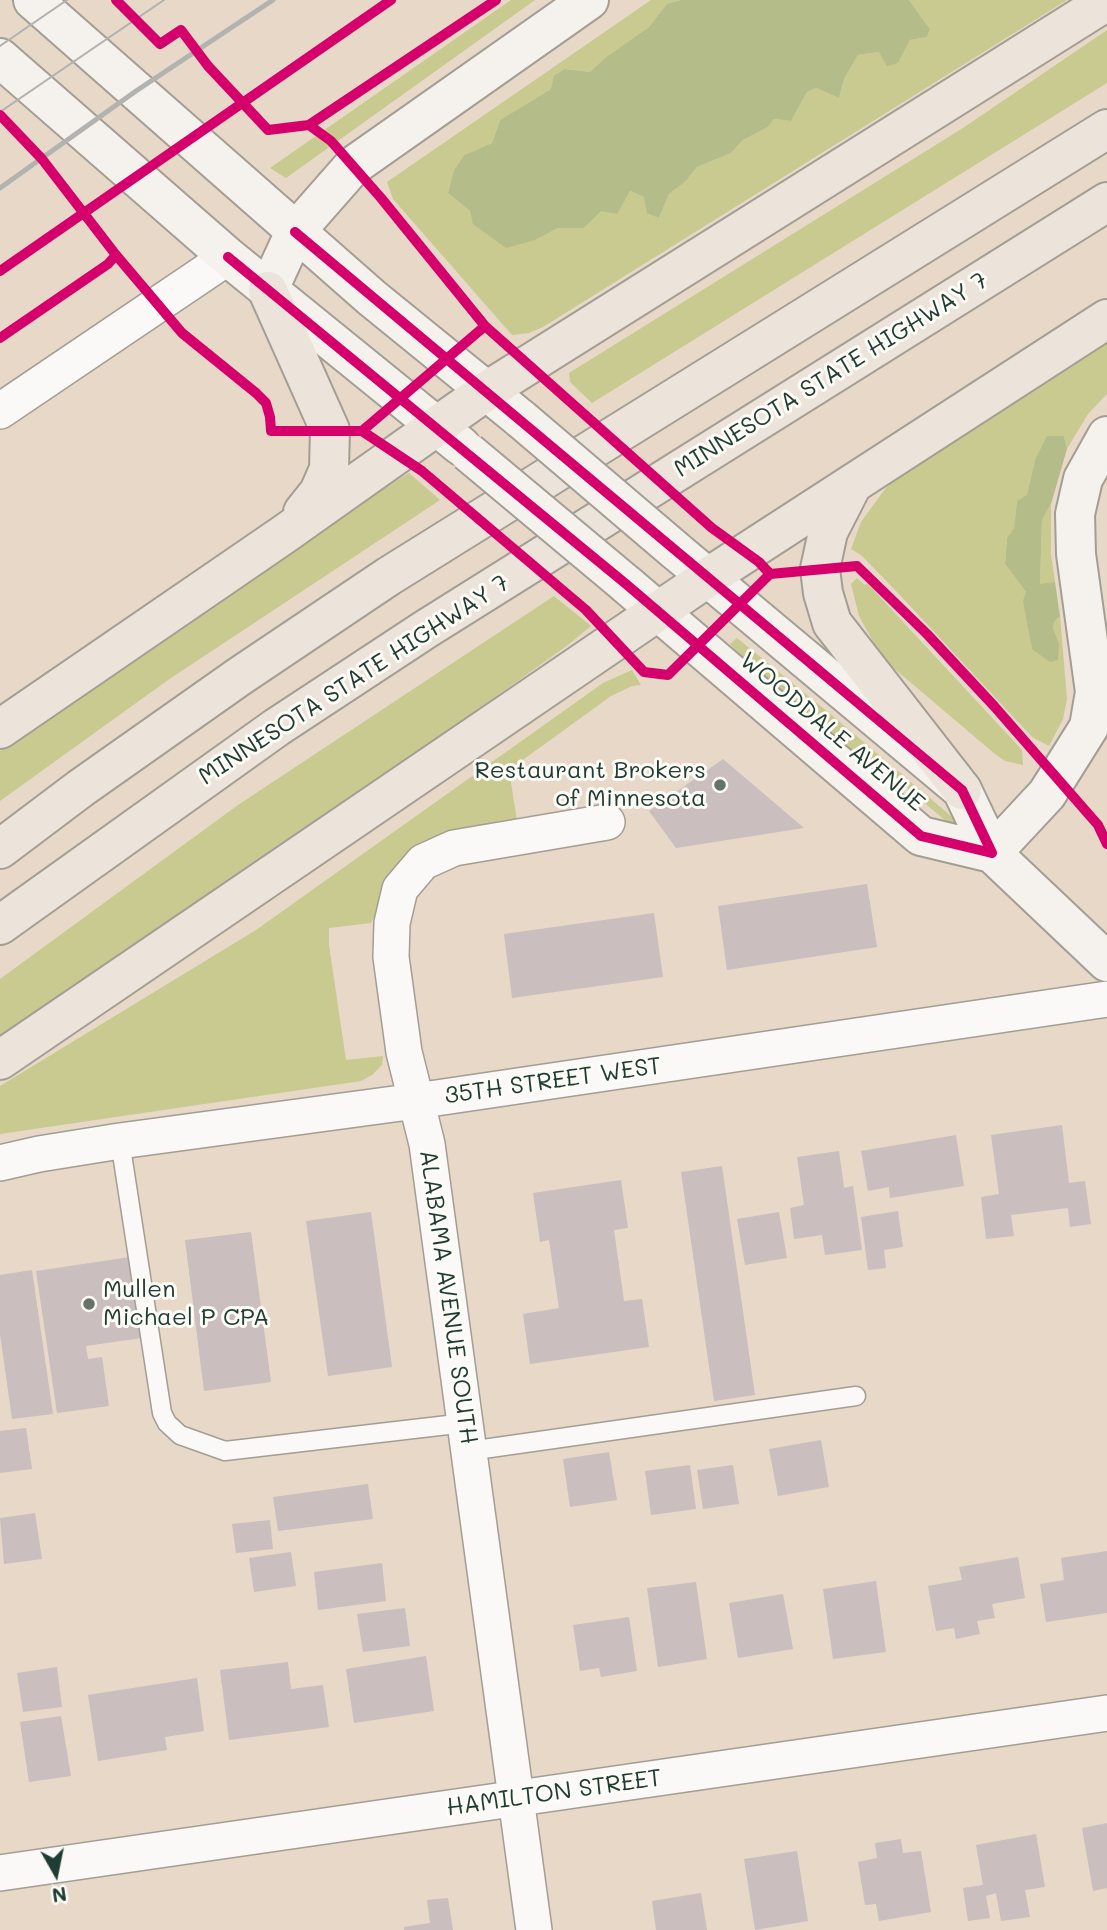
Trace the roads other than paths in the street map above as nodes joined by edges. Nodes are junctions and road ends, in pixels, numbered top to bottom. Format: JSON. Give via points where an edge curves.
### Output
{"nodes":[{"id":1,"x":33,"y":0,"type":"edge"},
{"id":2,"x":589,"y":0,"type":"edge"},
{"id":3,"x":1107,"y":1,"type":"edge"},
{"id":4,"x":0,"y":58,"type":"edge"},
{"id":5,"x":1107,"y":130,"type":"edge"},
{"id":6,"x":1107,"y":202,"type":"edge"},
{"id":7,"x":295,"y":232,"type":"junction"},
{"id":8,"x":228,"y":257,"type":"junction"},
{"id":9,"x":268,"y":290,"type":"junction"},
{"id":10,"x":1107,"y":319,"type":"edge"},
{"id":11,"x":485,"y":392,"type":"junction"},
{"id":12,"x":0,"y":411,"type":"edge"},
{"id":13,"x":436,"y":426,"type":"junction"},
{"id":14,"x":1107,"y":436,"type":"edge"},
{"id":15,"x":852,"y":485,"type":"junction"},
{"id":16,"x":283,"y":535,"type":"junction"},
{"id":17,"x":707,"y":578,"type":"junction"},
{"id":18,"x":658,"y":611,"type":"junction"},
{"id":19,"x":0,"y":729,"type":"edge"},
{"id":20,"x":962,"y":790,"type":"junction"},
{"id":21,"x":607,"y":822,"type":"dead end"},
{"id":22,"x":0,"y":849,"type":"edge"},
{"id":23,"x":992,"y":853,"type":"junction"},
{"id":24,"x":0,"y":925,"type":"edge"},
{"id":25,"x":1107,"y":962,"type":"edge"},
{"id":26,"x":1107,"y":999,"type":"edge"},
{"id":27,"x":0,"y":1060,"type":"edge"},
{"id":28,"x":416,"y":1101,"type":"junction"},
{"id":29,"x":120,"y":1141,"type":"junction"},
{"id":30,"x":0,"y":1163,"type":"edge"},
{"id":31,"x":856,"y":1395,"type":"dead end"},
{"id":32,"x":467,"y":1437,"type":"junction"},
{"id":33,"x":1107,"y":1713,"type":"edge"},
{"id":34,"x":516,"y":1799,"type":"junction"},
{"id":35,"x":0,"y":1873,"type":"edge"},
{"id":36,"x":534,"y":1930,"type":"edge"}],
"edges":[{"from":1,"to":7,"type":"street","name":"WOODDALE AVENUE"},
{"from":2,"to":7,"type":"street","via":[[353,166]]},
{"from":3,"to":11,"type":"highway"},
{"from":4,"to":8,"type":"street","name":"WOODDALE AVENUE"},
{"from":5,"to":22,"type":"highway","via":[[389,576],[183,716]]},
{"from":6,"to":24,"type":"highway","name":"MINNESOTA STATE HIGHWAY 7","via":[[426,629],[277,727]]},
{"from":7,"to":9,"type":"street"},
{"from":7,"to":11,"type":"street","name":"WOODDALE AVENUE"},
{"from":8,"to":9,"type":"street","name":"WOODDALE AVENUE"},
{"from":8,"to":12,"type":"street"},
{"from":9,"to":13,"type":"street","name":"WOODDALE AVENUE"},
{"from":9,"to":16,"type":"highway","via":[[331,440],[330,469],[319,492]]},
{"from":10,"to":15,"type":"highway"},
{"from":11,"to":13,"type":"highway"},
{"from":11,"to":17,"type":"street","name":"WOODDALE AVENUE","bridge":true},
{"from":13,"to":16,"type":"highway"},
{"from":13,"to":18,"type":"street","name":"WOODDALE AVENUE","bridge":true},
{"from":14,"to":23,"type":"street","via":[[1083,479],[1076,514],[1076,554],[1089,601],[1095,692],[1089,727],[1047,794]]},
{"from":15,"to":17,"type":"highway"},
{"from":15,"to":20,"type":"highway","via":[[828,532],[820,569],[832,623]]},
{"from":16,"to":19,"type":"highway"},
{"from":17,"to":18,"type":"highway"},
{"from":17,"to":20,"type":"street","name":"WOODDALE AVENUE"},
{"from":18,"to":23,"type":"street","name":"WOODDALE AVENUE","via":[[921,836]]},
{"from":18,"to":27,"type":"highway"},
{"from":20,"to":23,"type":"street","name":"WOODDALE AVENUE"},
{"from":21,"to":28,"type":"street","name":"ALABAMA AVENUE SOUTH","via":[[454,848],[423,862],[400,889],[391,957]]},
{"from":23,"to":25,"type":"street","name":"WOODDALE AVENUE"},
{"from":26,"to":28,"type":"street","name":"35TH STREET WEST"},
{"from":28,"to":29,"type":"street","name":"35TH STREET WEST"},
{"from":28,"to":32,"type":"street","name":"ALABAMA AVENUE SOUTH","via":[[427,1144]]},
{"from":29,"to":30,"type":"street","name":"35TH STREET WEST"},
{"from":29,"to":32,"type":"lane","via":[[162,1413],[180,1435],[225,1451],[420,1430]]},
{"from":31,"to":32,"type":"lane"},
{"from":32,"to":34,"type":"street","name":"ALABAMA AVENUE SOUTH"},
{"from":33,"to":34,"type":"street","name":"HAMILTON STREET"},
{"from":34,"to":35,"type":"street","name":"HAMILTON STREET"},
{"from":34,"to":36,"type":"street","name":"ALABAMA AVENUE SOUTH"}]}
